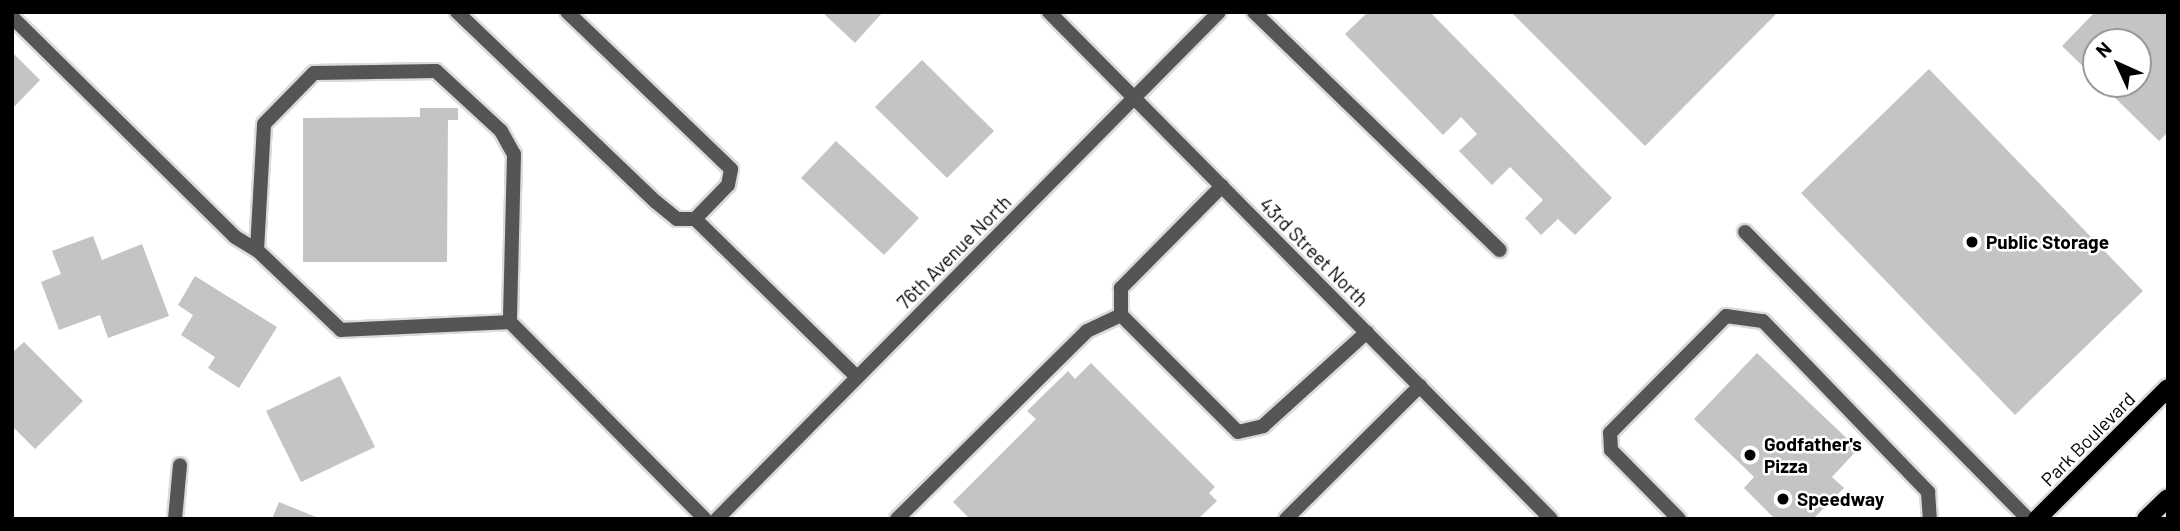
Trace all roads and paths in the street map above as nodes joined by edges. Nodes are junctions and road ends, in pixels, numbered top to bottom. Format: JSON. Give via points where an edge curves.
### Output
{"nodes":[{"id":1,"x":457,"y":12,"type":"edge"},
{"id":2,"x":567,"y":12,"type":"edge"},
{"id":3,"x":1049,"y":12,"type":"edge"},
{"id":4,"x":1219,"y":12,"type":"edge"},
{"id":5,"x":1254,"y":12,"type":"edge"},
{"id":6,"x":12,"y":17,"type":"edge"},
{"id":7,"x":1135,"y":97,"type":"junction"},
{"id":8,"x":1222,"y":186,"type":"junction"},
{"id":9,"x":695,"y":219,"type":"junction"},
{"id":10,"x":1745,"y":232,"type":"dead end"},
{"id":11,"x":257,"y":250,"type":"junction"},
{"id":12,"x":1500,"y":250,"type":"dead end"},
{"id":13,"x":1121,"y":315,"type":"junction"},
{"id":14,"x":510,"y":322,"type":"junction"},
{"id":15,"x":1367,"y":332,"type":"junction"},
{"id":16,"x":857,"y":377,"type":"junction"},
{"id":17,"x":1420,"y":386,"type":"junction"},
{"id":18,"x":2168,"y":388,"type":"edge"},
{"id":19,"x":180,"y":465,"type":"dead end"},
{"id":20,"x":2168,"y":498,"type":"edge"},
{"id":21,"x":725,"y":516,"type":"edge"},
{"id":22,"x":1929,"y":518,"type":"edge"},
{"id":23,"x":175,"y":519,"type":"edge"},
{"id":24,"x":705,"y":519,"type":"edge"},
{"id":25,"x":897,"y":519,"type":"edge"},
{"id":26,"x":1286,"y":519,"type":"edge"},
{"id":27,"x":1551,"y":519,"type":"edge"},
{"id":28,"x":1679,"y":519,"type":"edge"},
{"id":29,"x":2028,"y":519,"type":"edge"},
{"id":30,"x":2037,"y":519,"type":"edge"},
{"id":31,"x":2146,"y":519,"type":"edge"}],
"edges":[{"from":1,"to":9,"type":"street","via":[[656,202],[677,219]]},
{"from":2,"to":9,"type":"street","via":[[731,169],[728,185]]},
{"from":3,"to":7,"type":"street","name":"43rd Street North"},
{"from":4,"to":7,"type":"street","name":"76th Avenue North"},
{"from":5,"to":12,"type":"street"},
{"from":6,"to":11,"type":"street","via":[[235,237]]},
{"from":7,"to":8,"type":"street","name":"43rd Street North"},
{"from":7,"to":16,"type":"street","name":"76th Avenue North"},
{"from":8,"to":13,"type":"street","via":[[1121,288]]},
{"from":8,"to":15,"type":"street","name":"43rd Street North"},
{"from":9,"to":16,"type":"street"},
{"from":10,"to":29,"type":"street"},
{"from":11,"to":14,"type":"street","via":[[341,330]]},
{"from":11,"to":14,"type":"street","via":[[264,124],[314,72],[436,71],[501,131],[514,154]]},
{"from":13,"to":15,"type":"street","via":[[1238,432],[1264,426]]},
{"from":13,"to":25,"type":"street","via":[[1087,331]]},
{"from":14,"to":24,"type":"street"},
{"from":15,"to":17,"type":"street","name":"43rd Street North"},
{"from":16,"to":21,"type":"street","name":"76th Avenue North"},
{"from":17,"to":26,"type":"street"},
{"from":17,"to":27,"type":"street","name":"43rd Street North"},
{"from":18,"to":30,"type":"main road","name":"Park Boulevard"},
{"from":19,"to":23,"type":"street"},
{"from":20,"to":31,"type":"main road"},
{"from":22,"to":28,"type":"street","via":[[1928,492],[1763,321],[1726,316],[1610,433],[1611,450]]}]}
